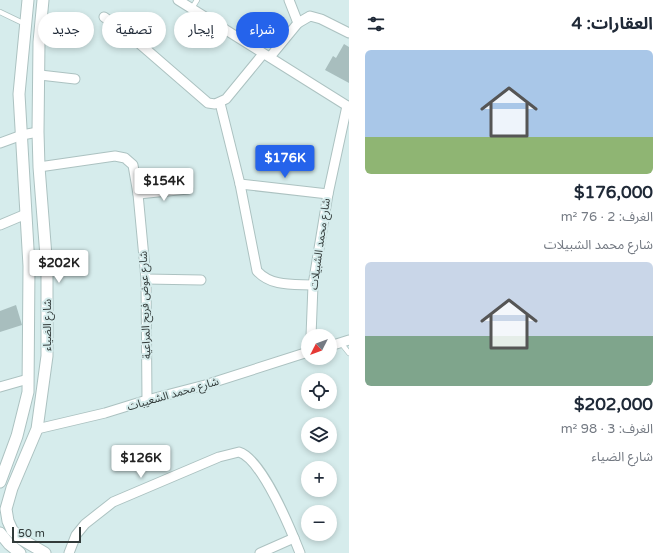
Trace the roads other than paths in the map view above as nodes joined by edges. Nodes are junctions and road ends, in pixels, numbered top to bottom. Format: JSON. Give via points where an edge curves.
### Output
{"nodes":[{"id":1,"x":28,"y":0,"type":"edge"},
{"id":2,"x":43,"y":0,"type":"edge"},
{"id":3,"x":178,"y":0,"type":"edge"},
{"id":4,"x":289,"y":0,"type":"edge"},
{"id":5,"x":195,"y":4,"type":"edge"},
{"id":6,"x":0,"y":12,"type":"edge"},
{"id":7,"x":298,"y":23,"type":"junction"},
{"id":8,"x":25,"y":24,"type":"junction"},
{"id":9,"x":349,"y":33,"type":"edge"},
{"id":10,"x":145,"y":48,"type":"edge"},
{"id":11,"x":266,"y":56,"type":"junction"},
{"id":12,"x":40,"y":75,"type":"junction"},
{"id":13,"x":75,"y":79,"type":"dead end"},
{"id":14,"x":220,"y":102,"type":"junction"},
{"id":15,"x":348,"y":107,"type":"edge"},
{"id":16,"x":38,"y":132,"type":"junction"},
{"id":17,"x":22,"y":135,"type":"junction"},
{"id":18,"x":0,"y":143,"type":"edge"},
{"id":19,"x":39,"y":167,"type":"junction"},
{"id":20,"x":240,"y":184,"type":"junction"},
{"id":21,"x":188,"y":189,"type":"dead end"},
{"id":22,"x":138,"y":194,"type":"junction"},
{"id":23,"x":328,"y":194,"type":"junction"},
{"id":24,"x":26,"y":214,"type":"junction"},
{"id":25,"x":0,"y":225,"type":"edge"},
{"id":26,"x":146,"y":279,"type":"junction"},
{"id":27,"x":201,"y":280,"type":"dead end"},
{"id":28,"x":313,"y":285,"type":"junction"},
{"id":29,"x":311,"y":329,"type":"edge"},
{"id":30,"x":345,"y":341,"type":"edge"},
{"id":31,"x":349,"y":353,"type":"edge"},
{"id":32,"x":301,"y":354,"type":"edge"},
{"id":33,"x":28,"y":379,"type":"junction"},
{"id":34,"x":0,"y":387,"type":"edge"},
{"id":35,"x":147,"y":400,"type":"junction"},
{"id":36,"x":37,"y":429,"type":"junction"},
{"id":37,"x":0,"y":482,"type":"edge"},
{"id":38,"x":0,"y":533,"type":"edge"},
{"id":39,"x":294,"y":538,"type":"junction"},
{"id":40,"x":20,"y":553,"type":"edge"},
{"id":41,"x":45,"y":553,"type":"edge"},
{"id":42,"x":69,"y":553,"type":"edge"},
{"id":43,"x":260,"y":553,"type":"edge"},
{"id":44,"x":300,"y":553,"type":"edge"}],
"edges":[{"from":1,"to":8,"type":"street","name":"شارع الضياء"},
{"from":2,"to":12,"type":"street","name":"شارع الضياء","via":[[39,42]]},
{"from":3,"to":5,"type":"street","name":"شارع محمد الشبيلات"},
{"from":4,"to":7,"type":"street"},
{"from":5,"to":11,"type":"street","name":"شارع محمد الشبيلات"},
{"from":6,"to":8,"type":"lane"},
{"from":7,"to":9,"type":"street","via":[[310,16]]},
{"from":7,"to":11,"type":"street"},
{"from":8,"to":17,"type":"street","name":"شارع الضياء","via":[[19,94]]},
{"from":10,"to":14,"type":"street","via":[[208,103]]},
{"from":11,"to":14,"type":"street"},
{"from":11,"to":15,"type":"street","name":"شارع محمد الشبيلات"},
{"from":12,"to":13,"type":"street"},
{"from":12,"to":16,"type":"street","name":"شارع الضياء"},
{"from":14,"to":20,"type":"street"},
{"from":15,"to":23,"type":"street","name":"شارع محمد الشبيلات"},
{"from":16,"to":17,"type":"street"},
{"from":16,"to":19,"type":"street","name":"شارع الضياء"},
{"from":17,"to":18,"type":"street"},
{"from":17,"to":24,"type":"street","name":"شارع الضياء"},
{"from":19,"to":22,"type":"street","name":"شارع عوض فريح المراعية","via":[[121,156],[133,165]]},
{"from":19,"to":36,"type":"street","name":"شارع الضياء","via":[[47,269],[47,356]]},
{"from":20,"to":23,"type":"street"},
{"from":20,"to":28,"type":"street","via":[[257,271],[271,281]]},
{"from":21,"to":22,"type":"street"},
{"from":22,"to":26,"type":"street","name":"شارع عوض فريح المراعية"},
{"from":23,"to":28,"type":"street","name":"شارع محمد الشبيلات"},
{"from":24,"to":25,"type":"street"},
{"from":24,"to":33,"type":"street","name":"شارع الضياء","via":[[30,266]]},
{"from":26,"to":27,"type":"street"},
{"from":26,"to":35,"type":"street","name":"شارع عوض فريح المراعية"},
{"from":28,"to":29,"type":"street","name":"شارع محمد الشبيلات"},
{"from":30,"to":31,"type":"lane"},
{"from":32,"to":35,"type":"street","name":"شارع محمد الشعيبات","via":[[205,386]]},
{"from":33,"to":34,"type":"street"},
{"from":33,"to":37,"type":"street","name":"شارع الضياء","via":[[28,392],[17,436]]},
{"from":35,"to":36,"type":"street","name":"شارع محمد الشعيبات"},
{"from":36,"to":41,"type":"street","name":"شارع الضياء","via":[[12,488],[6,510],[12,530]]},
{"from":38,"to":40,"type":"street"},
{"from":39,"to":42,"type":"street","via":[[262,472],[251,458],[239,452],[219,457],[113,502],[97,512],[85,524],[76,535]]},
{"from":39,"to":43,"type":"street"},
{"from":39,"to":44,"type":"street"}]}
